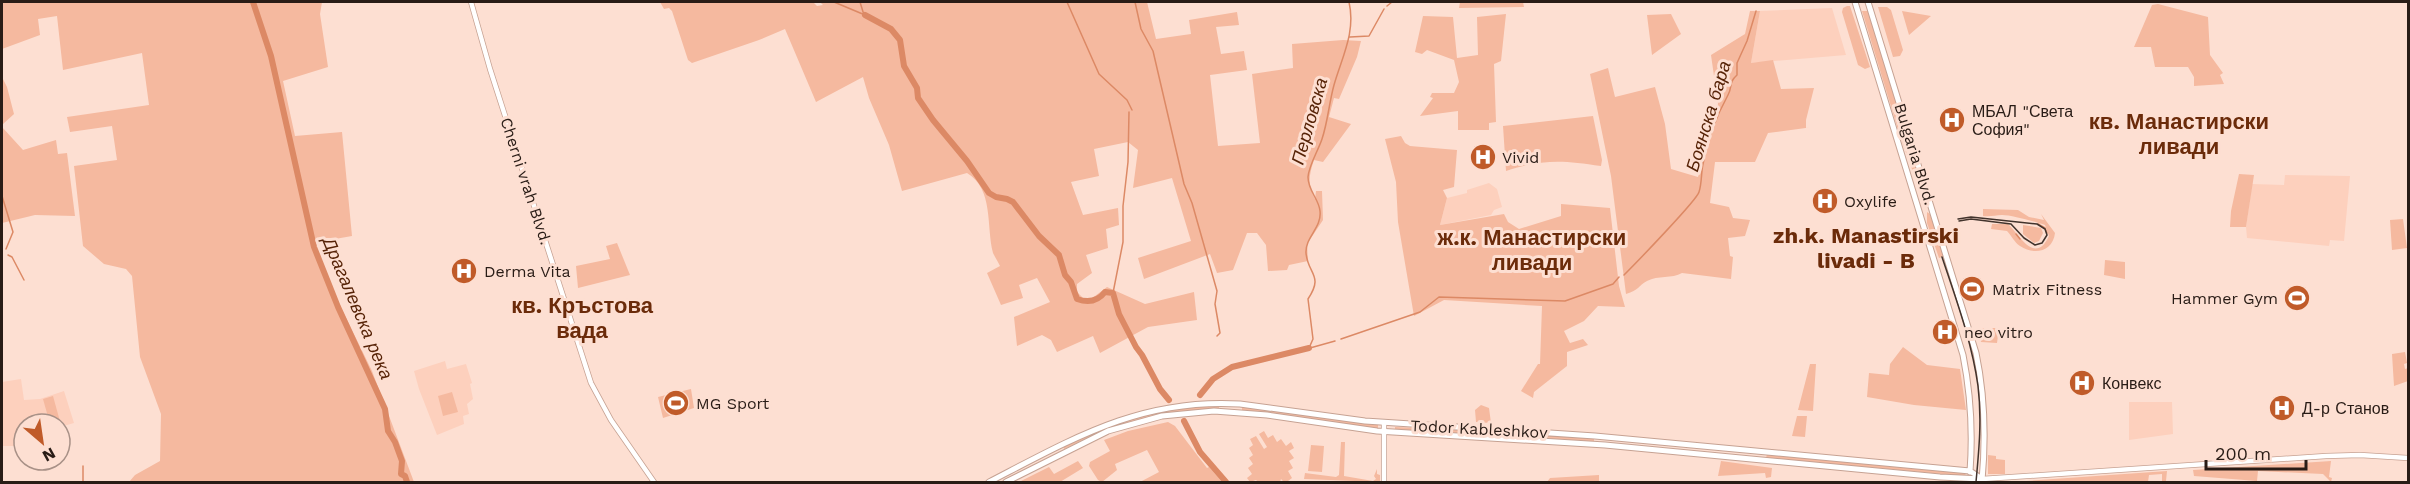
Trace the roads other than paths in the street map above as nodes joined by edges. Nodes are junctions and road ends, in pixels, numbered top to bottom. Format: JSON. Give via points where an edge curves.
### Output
{"nodes":[{"id":1,"x":471,"y":2,"type":"edge"},
{"id":2,"x":1855,"y":2,"type":"edge"},
{"id":3,"x":1868,"y":2,"type":"edge"},
{"id":4,"x":1384,"y":423,"type":"junction"},
{"id":5,"x":1385,"y":432,"type":"junction"},
{"id":6,"x":2409,"y":459,"type":"edge"},
{"id":7,"x":1970,"y":471,"type":"junction"},
{"id":8,"x":1969,"y":481,"type":"edge"},
{"id":9,"x":1982,"y":481,"type":"edge"},
{"id":10,"x":654,"y":483,"type":"edge"},
{"id":11,"x":990,"y":483,"type":"edge"},
{"id":12,"x":1006,"y":483,"type":"edge"},
{"id":13,"x":1384,"y":483,"type":"edge"}],
"edges":[{"from":1,"to":10,"type":"main road","name":"Cherni vrah Blvd.","via":[[591,383]]},
{"from":2,"to":7,"type":"main road","name":"Bulgaria Blvd.","via":[[1963,355],[1971,391]]},
{"from":3,"to":9,"type":"main road","name":"Bulgaria Blvd.","via":[[1976,353],[1985,413]]},
{"from":4,"to":5,"type":"main road"},
{"from":4,"to":7,"type":"main road","name":"Todor Kableshkov","via":[[1595,436]]},
{"from":4,"to":11,"type":"main road","name":"Todor Kableshkov","via":[[1240,404],[1162,408],[1098,427]]},
{"from":5,"to":8,"type":"main road","name":"Todor Kableshkov","via":[[1582,444]]},
{"from":5,"to":12,"type":"main road","name":"Todor Kableshkov","via":[[1240,412],[1173,414],[1108,431]]},
{"from":5,"to":13,"type":"main road"},
{"from":6,"to":9,"type":"main road","name":"Todor Kableshkov","via":[[2335,456]]},
{"from":7,"to":8,"type":"main road","name":"Bulgaria Blvd."},
{"from":7,"to":9,"type":"main road","name":"Todor Kableshkov"},
{"from":8,"to":9,"type":"main road","name":"Todor Kableshkov"}]}
